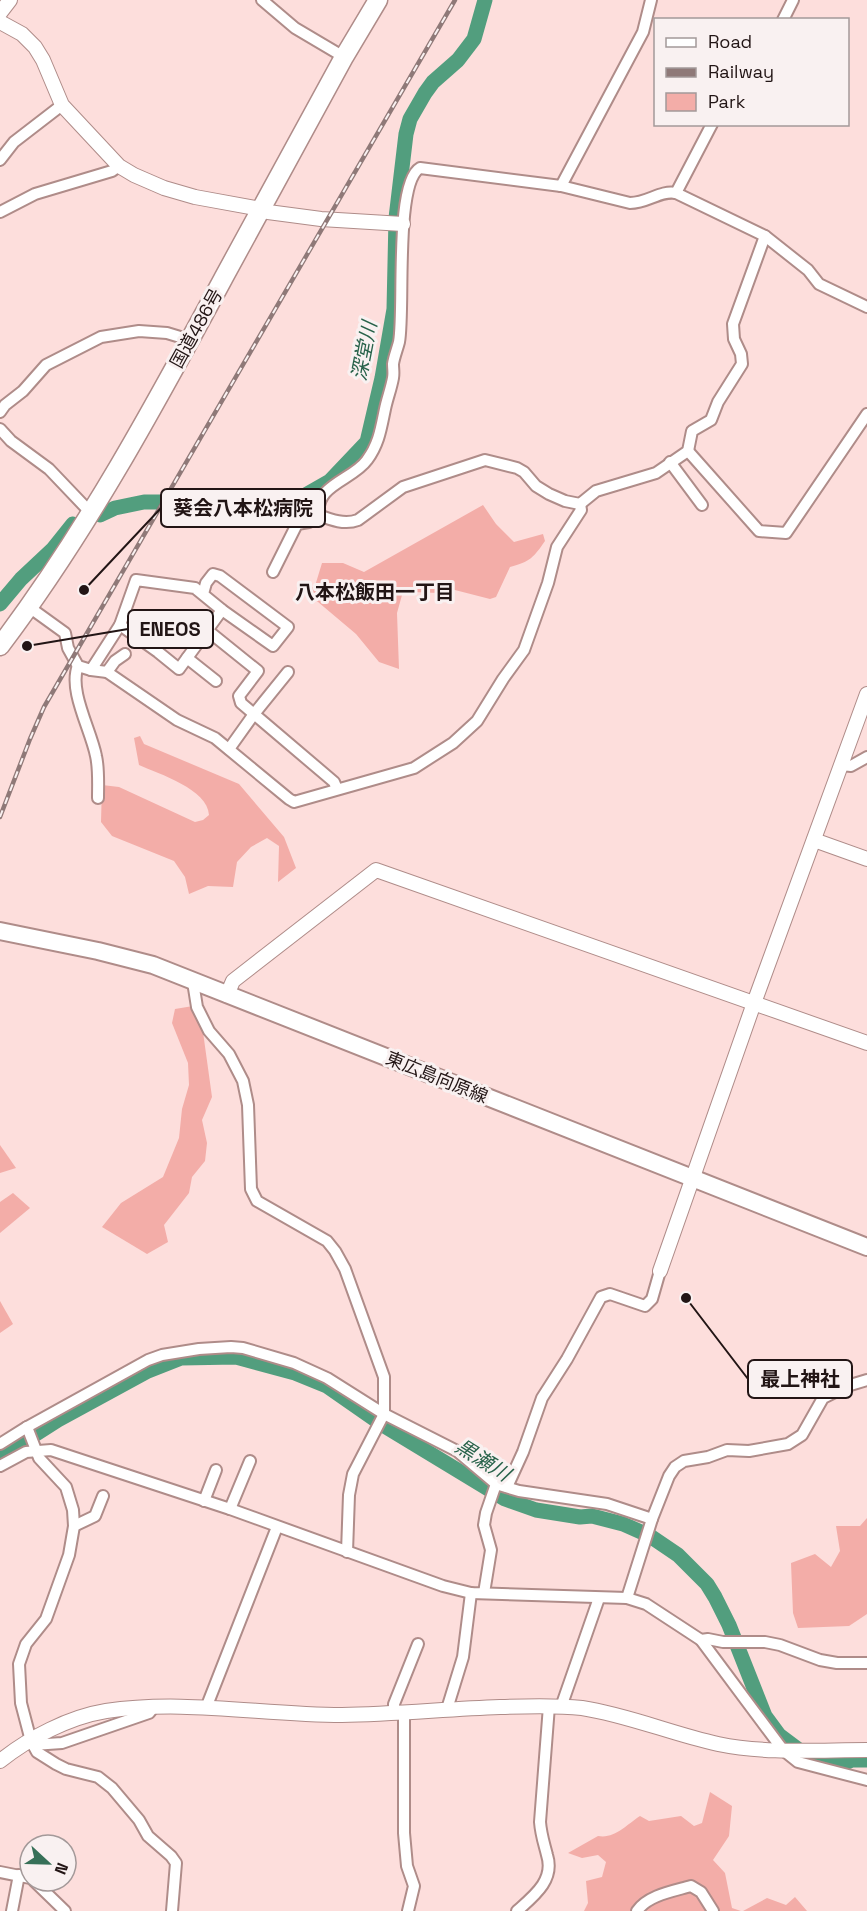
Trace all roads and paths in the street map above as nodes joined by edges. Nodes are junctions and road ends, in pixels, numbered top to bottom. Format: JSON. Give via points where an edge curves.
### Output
{"nodes":[{"id":1,"x":10,"y":0,"type":"edge"},
{"id":2,"x":262,"y":0,"type":"edge"},
{"id":3,"x":378,"y":0,"type":"edge"},
{"id":4,"x":651,"y":0,"type":"edge"},
{"id":5,"x":793,"y":0,"type":"edge"},
{"id":6,"x":0,"y":13,"type":"edge"},
{"id":7,"x":784,"y":18,"type":"edge"},
{"id":8,"x":0,"y":22,"type":"edge"},
{"id":9,"x":344,"y":57,"type":"junction"},
{"id":10,"x":62,"y":105,"type":"junction"},
{"id":11,"x":711,"y":126,"type":"edge"},
{"id":12,"x":0,"y":160,"type":"edge"},
{"id":13,"x":119,"y":166,"type":"junction"},
{"id":14,"x":561,"y":186,"type":"junction"},
{"id":15,"x":676,"y":193,"type":"junction"},
{"id":16,"x":261,"y":209,"type":"junction"},
{"id":17,"x":0,"y":212,"type":"edge"},
{"id":18,"x":399,"y":224,"type":"junction"},
{"id":19,"x":765,"y":236,"type":"junction"},
{"id":20,"x":867,"y":307,"type":"edge"},
{"id":21,"x":190,"y":340,"type":"junction"},
{"id":22,"x":0,"y":412,"type":"edge"},
{"id":23,"x":867,"y":414,"type":"edge"},
{"id":24,"x":0,"y":429,"type":"edge"},
{"id":25,"x":688,"y":451,"type":"junction"},
{"id":26,"x":670,"y":462,"type":"junction"},
{"id":27,"x":580,"y":504,"type":"junction"},
{"id":28,"x":702,"y":506,"type":"dead end"},
{"id":29,"x":90,"y":512,"type":"junction"},
{"id":30,"x":319,"y":515,"type":"junction"},
{"id":31,"x":273,"y":572,"type":"dead end"},
{"id":32,"x":202,"y":594,"type":"junction"},
{"id":33,"x":29,"y":607,"type":"junction"},
{"id":34,"x":222,"y":610,"type":"junction"},
{"id":35,"x":120,"y":625,"type":"junction"},
{"id":36,"x":207,"y":630,"type":"junction"},
{"id":37,"x":0,"y":646,"type":"edge"},
{"id":38,"x":125,"y":654,"type":"dead end"},
{"id":39,"x":187,"y":658,"type":"junction"},
{"id":40,"x":78,"y":666,"type":"junction"},
{"id":41,"x":91,"y":670,"type":"junction"},
{"id":42,"x":108,"y":672,"type":"junction"},
{"id":43,"x":288,"y":672,"type":"dead end"},
{"id":44,"x":216,"y":681,"type":"dead end"},
{"id":45,"x":867,"y":694,"type":"edge"},
{"id":46,"x":254,"y":714,"type":"junction"},
{"id":47,"x":229,"y":749,"type":"junction"},
{"id":48,"x":867,"y":757,"type":"edge"},
{"id":49,"x":841,"y":765,"type":"junction"},
{"id":50,"x":337,"y":789,"type":"junction"},
{"id":51,"x":98,"y":798,"type":"dead end"},
{"id":52,"x":814,"y":840,"type":"junction"},
{"id":53,"x":867,"y":859,"type":"edge"},
{"id":54,"x":0,"y":931,"type":"edge"},
{"id":55,"x":193,"y":982,"type":"junction"},
{"id":56,"x":227,"y":995,"type":"junction"},
{"id":57,"x":754,"y":1003,"type":"junction"},
{"id":58,"x":867,"y":1043,"type":"edge"},
{"id":59,"x":693,"y":1179,"type":"junction"},
{"id":60,"x":867,"y":1247,"type":"edge"},
{"id":61,"x":660,"y":1271,"type":"joint"},
{"id":62,"x":867,"y":1380,"type":"edge"},
{"id":63,"x":384,"y":1414,"type":"junction"},
{"id":64,"x":27,"y":1429,"type":"junction"},
{"id":65,"x":0,"y":1444,"type":"edge"},
{"id":66,"x":35,"y":1448,"type":"junction"},
{"id":67,"x":250,"y":1461,"type":"dead end"},
{"id":68,"x":0,"y":1466,"type":"edge"},
{"id":69,"x":216,"y":1470,"type":"dead end"},
{"id":70,"x":501,"y":1486,"type":"junction"},
{"id":71,"x":103,"y":1496,"type":"dead end"},
{"id":72,"x":204,"y":1501,"type":"junction"},
{"id":73,"x":230,"y":1509,"type":"junction"},
{"id":74,"x":651,"y":1521,"type":"junction"},
{"id":75,"x":74,"y":1526,"type":"junction"},
{"id":76,"x":277,"y":1527,"type":"junction"},
{"id":77,"x":346,"y":1552,"type":"junction"},
{"id":78,"x":471,"y":1593,"type":"junction"},
{"id":79,"x":484,"y":1593,"type":"junction"},
{"id":80,"x":599,"y":1598,"type":"junction"},
{"id":81,"x":627,"y":1598,"type":"junction"},
{"id":82,"x":701,"y":1640,"type":"junction"},
{"id":83,"x":418,"y":1644,"type":"dead end"},
{"id":84,"x":867,"y":1663,"type":"edge"},
{"id":85,"x":555,"y":1706,"type":"junction"},
{"id":86,"x":206,"y":1708,"type":"junction"},
{"id":87,"x":447,"y":1709,"type":"junction"},
{"id":88,"x":399,"y":1712,"type":"junction"},
{"id":89,"x":32,"y":1743,"type":"junction"},
{"id":90,"x":784,"y":1750,"type":"junction"},
{"id":91,"x":867,"y":1750,"type":"edge"},
{"id":92,"x":0,"y":1761,"type":"edge"},
{"id":93,"x":867,"y":1780,"type":"edge"},
{"id":94,"x":0,"y":1872,"type":"edge"},
{"id":95,"x":18,"y":1875,"type":"edge"},
{"id":96,"x":18,"y":1893,"type":"edge"},
{"id":97,"x":46,"y":1893,"type":"edge"},
{"id":98,"x":12,"y":1911,"type":"edge"},
{"id":99,"x":65,"y":1911,"type":"edge"},
{"id":100,"x":172,"y":1911,"type":"edge"},
{"id":101,"x":408,"y":1911,"type":"edge"},
{"id":102,"x":517,"y":1911,"type":"edge"},
{"id":103,"x":637,"y":1911,"type":"edge"},
{"id":104,"x":713,"y":1911,"type":"edge"}],
"edges":[{"from":1,"to":6,"type":"street"},
{"from":2,"to":9,"type":"street","via":[[296,28]]},
{"from":3,"to":9,"type":"highway","name":"国道486号"},
{"from":4,"to":14,"type":"street","via":[[644,32]]},
{"from":5,"to":7,"type":"street"},
{"from":8,"to":10,"type":"street","via":[[22,34],[35,47]]},
{"from":9,"to":16,"type":"highway","name":"国道486号"},
{"from":10,"to":12,"type":"street","via":[[14,142]]},
{"from":10,"to":13,"type":"street"},
{"from":11,"to":15,"type":"street"},
{"from":13,"to":16,"type":"street","via":[[165,188]]},
{"from":13,"to":17,"type":"street","via":[[35,194]]},
{"from":14,"to":15,"type":"street","via":[[630,203]]},
{"from":14,"to":18,"type":"street","via":[[420,168],[412,178]]},
{"from":15,"to":19,"type":"street"},
{"from":16,"to":18,"type":"street","via":[[321,219]]},
{"from":16,"to":21,"type":"highway","name":"国道486号"},
{"from":18,"to":30,"type":"street","via":[[399,339],[379,439],[355,473],[332,485],[323,495]]},
{"from":19,"to":20,"type":"street","via":[[808,270],[819,284]]},
{"from":19,"to":25,"type":"street","via":[[733,324],[742,364],[711,420],[692,431]]},
{"from":21,"to":22,"type":"street","via":[[139,331],[101,337],[46,366]]},
{"from":21,"to":29,"type":"highway","name":"国道486号"},
{"from":23,"to":25,"type":"street","via":[[786,533],[759,531]]},
{"from":24,"to":29,"type":"street","via":[[49,469]]},
{"from":25,"to":26,"type":"street"},
{"from":26,"to":27,"type":"street","via":[[640,479],[596,491]]},
{"from":26,"to":28,"type":"street"},
{"from":27,"to":30,"type":"street","via":[[549,494],[517,468],[485,460],[403,487],[350,523]]},
{"from":27,"to":50,"type":"street","via":[[581,510],[557,547],[524,650],[477,722],[414,768]]},
{"from":29,"to":33,"type":"highway","name":"国道486号"},
{"from":30,"to":31,"type":"street","via":[[297,524]]},
{"from":32,"to":34,"type":"street"},
{"from":32,"to":34,"type":"street","via":[[213,574],[220,576],[288,627],[273,646]]},
{"from":32,"to":35,"type":"street","via":[[195,588],[136,580]]},
{"from":33,"to":37,"type":"highway","name":"国道486号"},
{"from":33,"to":40,"type":"street","via":[[65,633]]},
{"from":34,"to":36,"type":"street"},
{"from":35,"to":39,"type":"street","via":[[179,669]]},
{"from":35,"to":41,"type":"street"},
{"from":36,"to":39,"type":"street"},
{"from":36,"to":46,"type":"street","via":[[258,671],[239,696]]},
{"from":38,"to":42,"type":"street"},
{"from":39,"to":44,"type":"street"},
{"from":40,"to":41,"type":"street"},
{"from":40,"to":51,"type":"street","via":[[76,692],[97,757]]},
{"from":41,"to":42,"type":"street"},
{"from":42,"to":47,"type":"street","via":[[177,720]]},
{"from":43,"to":46,"type":"street"},
{"from":45,"to":49,"type":"street"},
{"from":46,"to":47,"type":"street"},
{"from":46,"to":50,"type":"street","via":[[334,782]]},
{"from":47,"to":50,"type":"street","via":[[294,802]]},
{"from":48,"to":49,"type":"street","via":[[851,766]]},
{"from":49,"to":52,"type":"street"},
{"from":52,"to":53,"type":"street"},
{"from":52,"to":57,"type":"street"},
{"from":54,"to":55,"type":"main road","name":"東広島向原線","via":[[120,956]]},
{"from":55,"to":56,"type":"main road","name":"東広島向原線"},
{"from":55,"to":63,"type":"street","via":[[197,1007],[209,1031],[229,1054],[243,1081],[248,1105],[251,1189],[257,1201],[327,1241],[335,1251],[383,1370]]},
{"from":56,"to":57,"type":"street","via":[[233,981],[376,870]]},
{"from":56,"to":59,"type":"main road","name":"東広島向原線"},
{"from":57,"to":58,"type":"street"},
{"from":57,"to":59,"type":"street"},
{"from":59,"to":60,"type":"main road","name":"東広島向原線"},
{"from":59,"to":61,"type":"street"},
{"from":61,"to":70,"type":"street","via":[[652,1299],[645,1306],[610,1294],[601,1297],[542,1398],[523,1452]]},
{"from":62,"to":74,"type":"street","via":[[823,1398],[802,1435],[788,1444],[749,1451],[727,1450],[679,1464],[669,1476]]},
{"from":63,"to":64,"type":"street","via":[[327,1378],[294,1363],[243,1348],[210,1348],[162,1354],[148,1360]]},
{"from":63,"to":70,"type":"street","via":[[457,1451]]},
{"from":63,"to":77,"type":"street","via":[[353,1474]]},
{"from":64,"to":65,"type":"street"},
{"from":64,"to":66,"type":"street"},
{"from":66,"to":68,"type":"street"},
{"from":66,"to":72,"type":"street"},
{"from":66,"to":75,"type":"street","via":[[39,1458],[66,1487],[74,1510]]},
{"from":67,"to":73,"type":"street"},
{"from":69,"to":72,"type":"street"},
{"from":70,"to":74,"type":"street","via":[[607,1504]]},
{"from":70,"to":79,"type":"street","via":[[489,1501],[484,1525],[490,1550]]},
{"from":71,"to":75,"type":"street","via":[[95,1516]]},
{"from":72,"to":73,"type":"street"},
{"from":73,"to":76,"type":"street"},
{"from":74,"to":81,"type":"street"},
{"from":75,"to":89,"type":"street","via":[[69,1555],[46,1619],[26,1644],[19,1664],[21,1703]]},
{"from":76,"to":77,"type":"street"},
{"from":76,"to":86,"type":"street"},
{"from":77,"to":78,"type":"street"},
{"from":78,"to":79,"type":"street"},
{"from":78,"to":87,"type":"street","via":[[463,1657]]},
{"from":79,"to":80,"type":"street"},
{"from":80,"to":81,"type":"street"},
{"from":80,"to":85,"type":"street"},
{"from":81,"to":82,"type":"street","via":[[645,1604]]},
{"from":82,"to":84,"type":"street","via":[[765,1642],[837,1663]]},
{"from":82,"to":90,"type":"street"},
{"from":83,"to":88,"type":"street","via":[[394,1704]]},
{"from":85,"to":87,"type":"street"},
{"from":85,"to":90,"type":"street","via":[[621,1716],[720,1744]]},
{"from":85,"to":102,"type":"street","via":[[540,1822],[550,1868],[547,1879]]},
{"from":86,"to":88,"type":"street","via":[[343,1715]]},
{"from":86,"to":89,"type":"street","via":[[154,1707],[104,1712],[58,1727]]},
{"from":87,"to":88,"type":"street"},
{"from":88,"to":101,"type":"street","via":[[404,1833],[407,1866],[414,1886]]},
{"from":89,"to":92,"type":"street"},
{"from":89,"to":100,"type":"street","via":[[37,1752],[66,1769],[98,1777],[112,1788],[148,1836],[171,1856],[176,1863]]},
{"from":90,"to":91,"type":"street"},
{"from":90,"to":93,"type":"street","via":[[798,1762]]},
{"from":94,"to":95,"type":"street"},
{"from":96,"to":98,"type":"street"},
{"from":97,"to":99,"type":"street"},
{"from":103,"to":104,"type":"street","via":[[645,1903],[691,1886]]}]}
